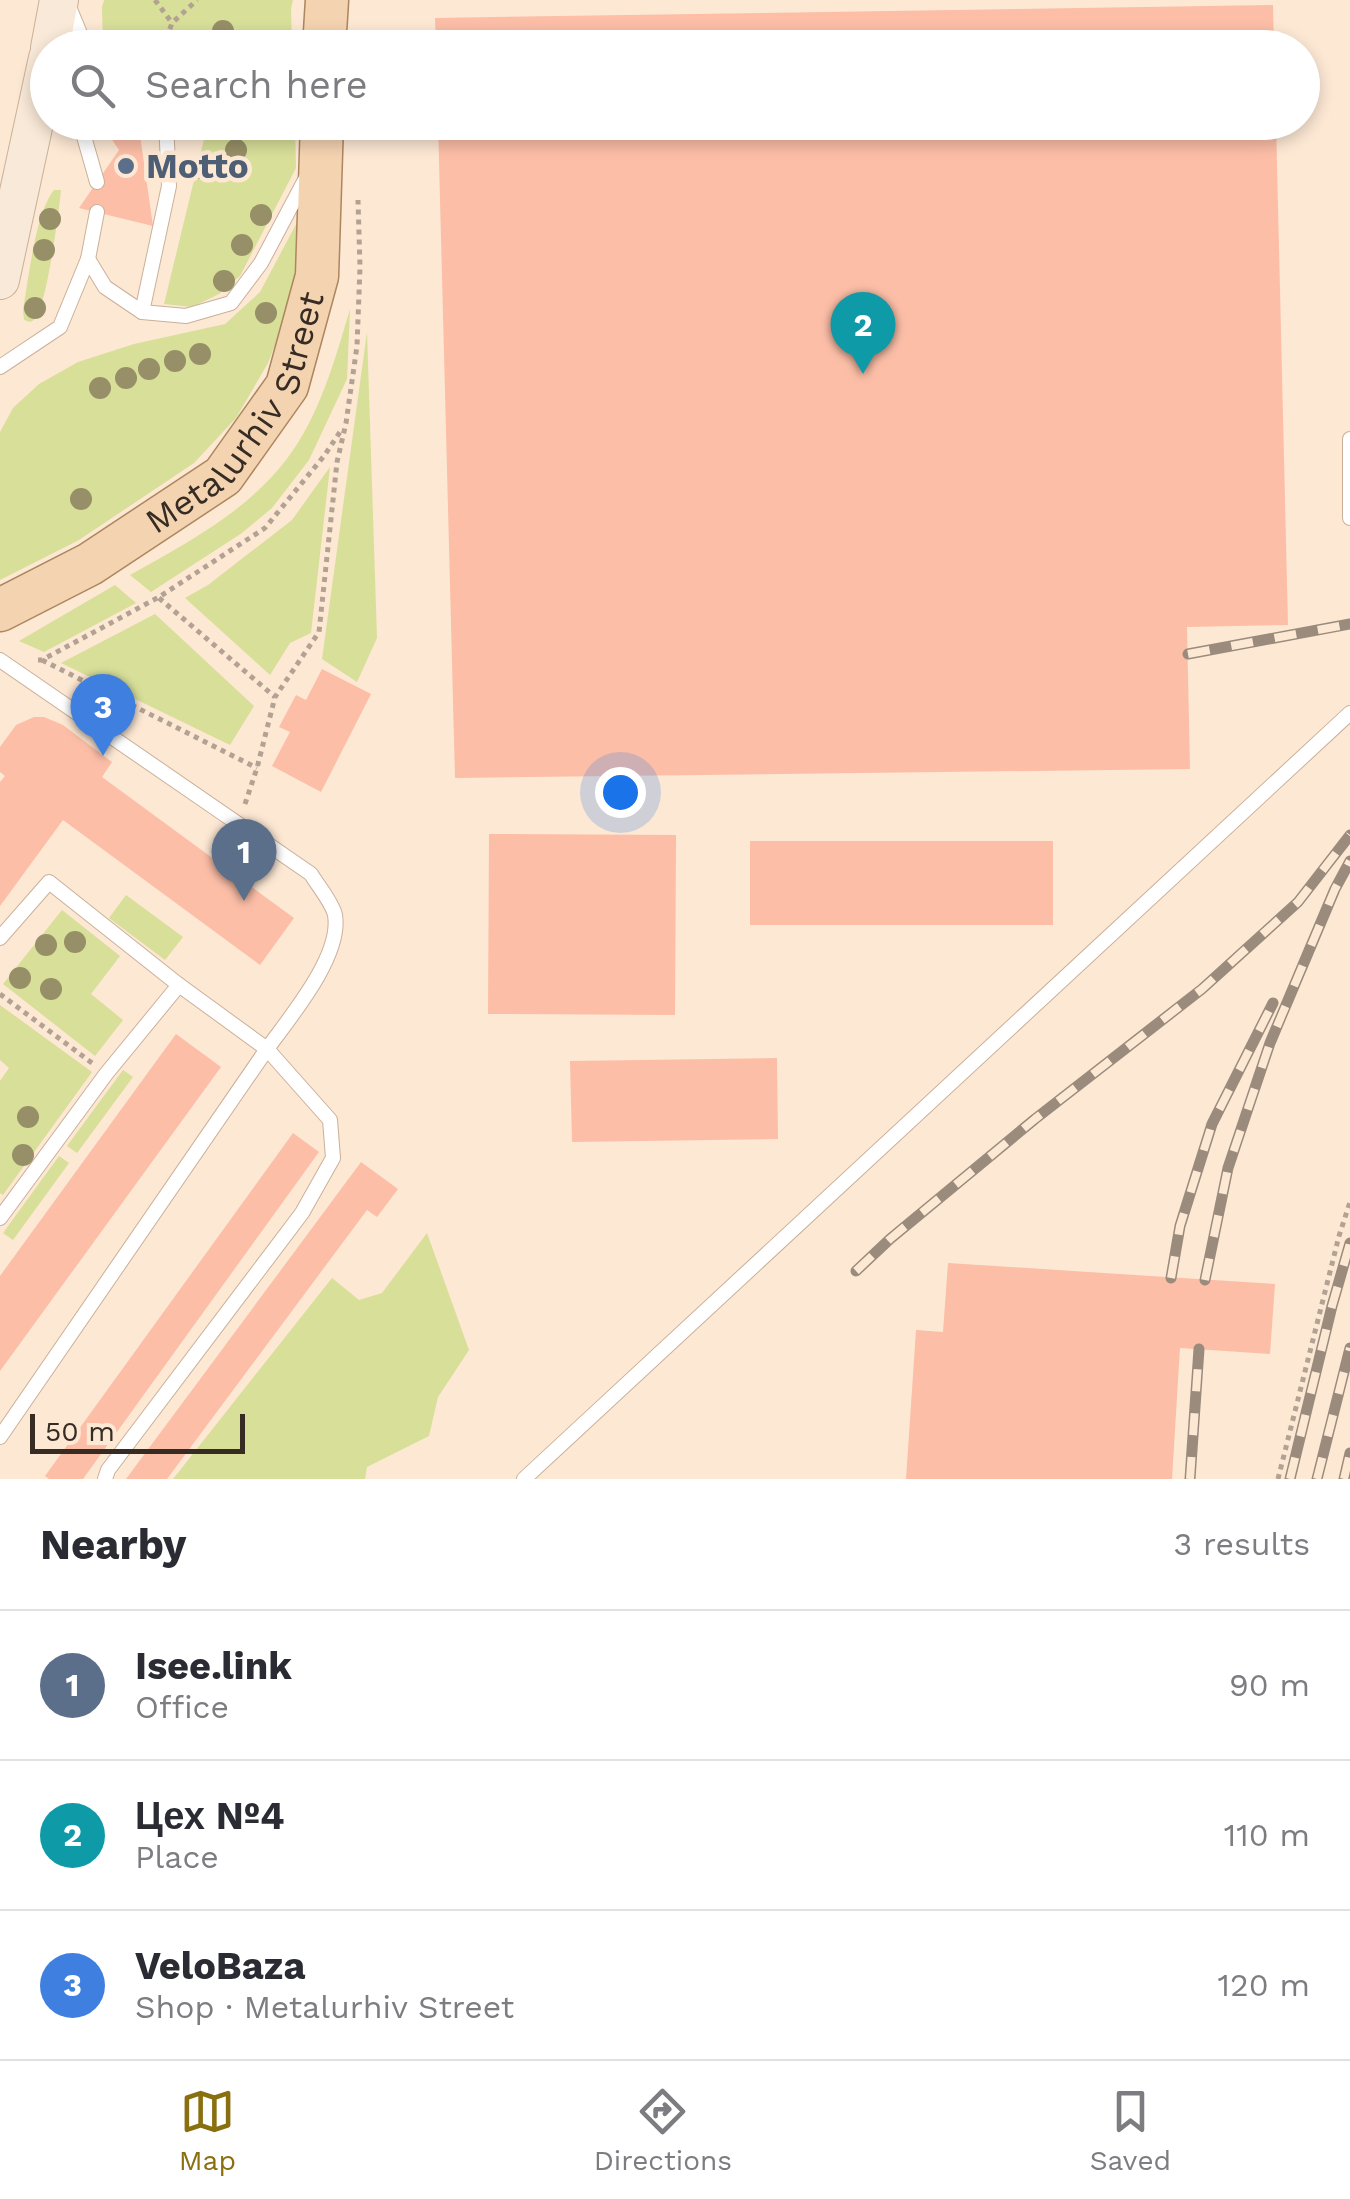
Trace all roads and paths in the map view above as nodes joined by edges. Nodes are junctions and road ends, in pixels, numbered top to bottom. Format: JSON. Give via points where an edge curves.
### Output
{"nodes":[{"id":1,"x":63,"y":0,"type":"edge"},
{"id":2,"x":156,"y":0,"type":"edge"},
{"id":3,"x":198,"y":0,"type":"edge"},
{"id":4,"x":327,"y":0,"type":"edge"},
{"id":5,"x":172,"y":23,"type":"junction"},
{"id":6,"x":55,"y":30,"type":"edge"},
{"id":7,"x":77,"y":30,"type":"edge"},
{"id":8,"x":169,"y":30,"type":"edge"},
{"id":9,"x":325,"y":30,"type":"edge"},
{"id":10,"x":32,"y":140,"type":"edge"},
{"id":11,"x":85,"y":140,"type":"edge"},
{"id":12,"x":167,"y":140,"type":"edge"},
{"id":13,"x":321,"y":140,"type":"edge"},
{"id":14,"x":322,"y":140,"type":"edge"},
{"id":15,"x":96,"y":182,"type":"dead end"},
{"id":16,"x":358,"y":196,"type":"dead end"},
{"id":17,"x":97,"y":212,"type":"dead end"},
{"id":18,"x":88,"y":259,"type":"junction"},
{"id":19,"x":0,"y":280,"type":"edge"},
{"id":20,"x":142,"y":312,"type":"junction"},
{"id":21,"x":0,"y":367,"type":"edge"},
{"id":22,"x":346,"y":423,"type":"junction"},
{"id":23,"x":1350,"y":438,"type":"edge"},
{"id":24,"x":1350,"y":518,"type":"edge"},
{"id":25,"x":159,"y":598,"type":"junction"},
{"id":26,"x":0,"y":610,"type":"edge"},
{"id":27,"x":0,"y":660,"type":"edge"},
{"id":28,"x":28,"y":660,"type":"dead end"},
{"id":29,"x":42,"y":660,"type":"junction"},
{"id":30,"x":275,"y":697,"type":"junction"},
{"id":31,"x":1350,"y":713,"type":"edge"},
{"id":32,"x":258,"y":768,"type":"junction"},
{"id":33,"x":239,"y":822,"type":"junction"},
{"id":34,"x":0,"y":938,"type":"edge"},
{"id":35,"x":179,"y":985,"type":"junction"},
{"id":36,"x":0,"y":994,"type":"edge"},
{"id":37,"x":268,"y":1049,"type":"junction"},
{"id":38,"x":106,"y":1074,"type":"junction"},
{"id":39,"x":1350,"y":1202,"type":"edge"},
{"id":40,"x":2,"y":1211,"type":"edge"},
{"id":41,"x":0,"y":1437,"type":"edge"},
{"id":42,"x":105,"y":1479,"type":"edge"},
{"id":43,"x":524,"y":1479,"type":"edge"},
{"id":44,"x":1278,"y":1479,"type":"edge"}],
"edges":[{"from":1,"to":6,"type":"main road"},
{"from":1,"to":7,"type":"lane"},
{"from":2,"to":5,"type":"path"},
{"from":3,"to":5,"type":"path"},
{"from":4,"to":9,"type":"main road"},
{"from":5,"to":8,"type":"path"},
{"from":10,"to":19,"type":"main road"},
{"from":11,"to":15,"type":"lane"},
{"from":12,"to":20,"type":"lane","via":[[168,186]]},
{"from":13,"to":20,"type":"lane","via":[[261,263],[231,303],[186,316]]},
{"from":14,"to":26,"type":"main road","name":"Metalurhiv Street","via":[[316,276],[286,386],[266,416],[223,476],[90,564]]},
{"from":16,"to":22,"type":"path","via":[[356,346]]},
{"from":17,"to":18,"type":"lane"},
{"from":18,"to":20,"type":"lane","via":[[105,287]]},
{"from":18,"to":21,"type":"lane","via":[[60,327]]},
{"from":22,"to":25,"type":"path","via":[[265,528]]},
{"from":22,"to":30,"type":"path","via":[[319,632]]},
{"from":23,"to":24,"type":"lane"},
{"from":25,"to":29,"type":"path"},
{"from":25,"to":30,"type":"path"},
{"from":27,"to":33,"type":"lane"},
{"from":28,"to":29,"type":"path"},
{"from":29,"to":32,"type":"path"},
{"from":30,"to":32,"type":"path"},
{"from":31,"to":43,"type":"lane"},
{"from":32,"to":33,"type":"path"},
{"from":33,"to":37,"type":"lane","via":[[311,874],[334,914],[332,945],[319,975]]},
{"from":34,"to":35,"type":"lane","via":[[49,882]]},
{"from":35,"to":37,"type":"lane"},
{"from":35,"to":38,"type":"lane"},
{"from":36,"to":38,"type":"path"},
{"from":37,"to":41,"type":"lane"},
{"from":37,"to":42,"type":"lane","via":[[330,1120],[333,1158],[302,1213]]},
{"from":38,"to":40,"type":"lane"},
{"from":39,"to":44,"type":"path"}]}
